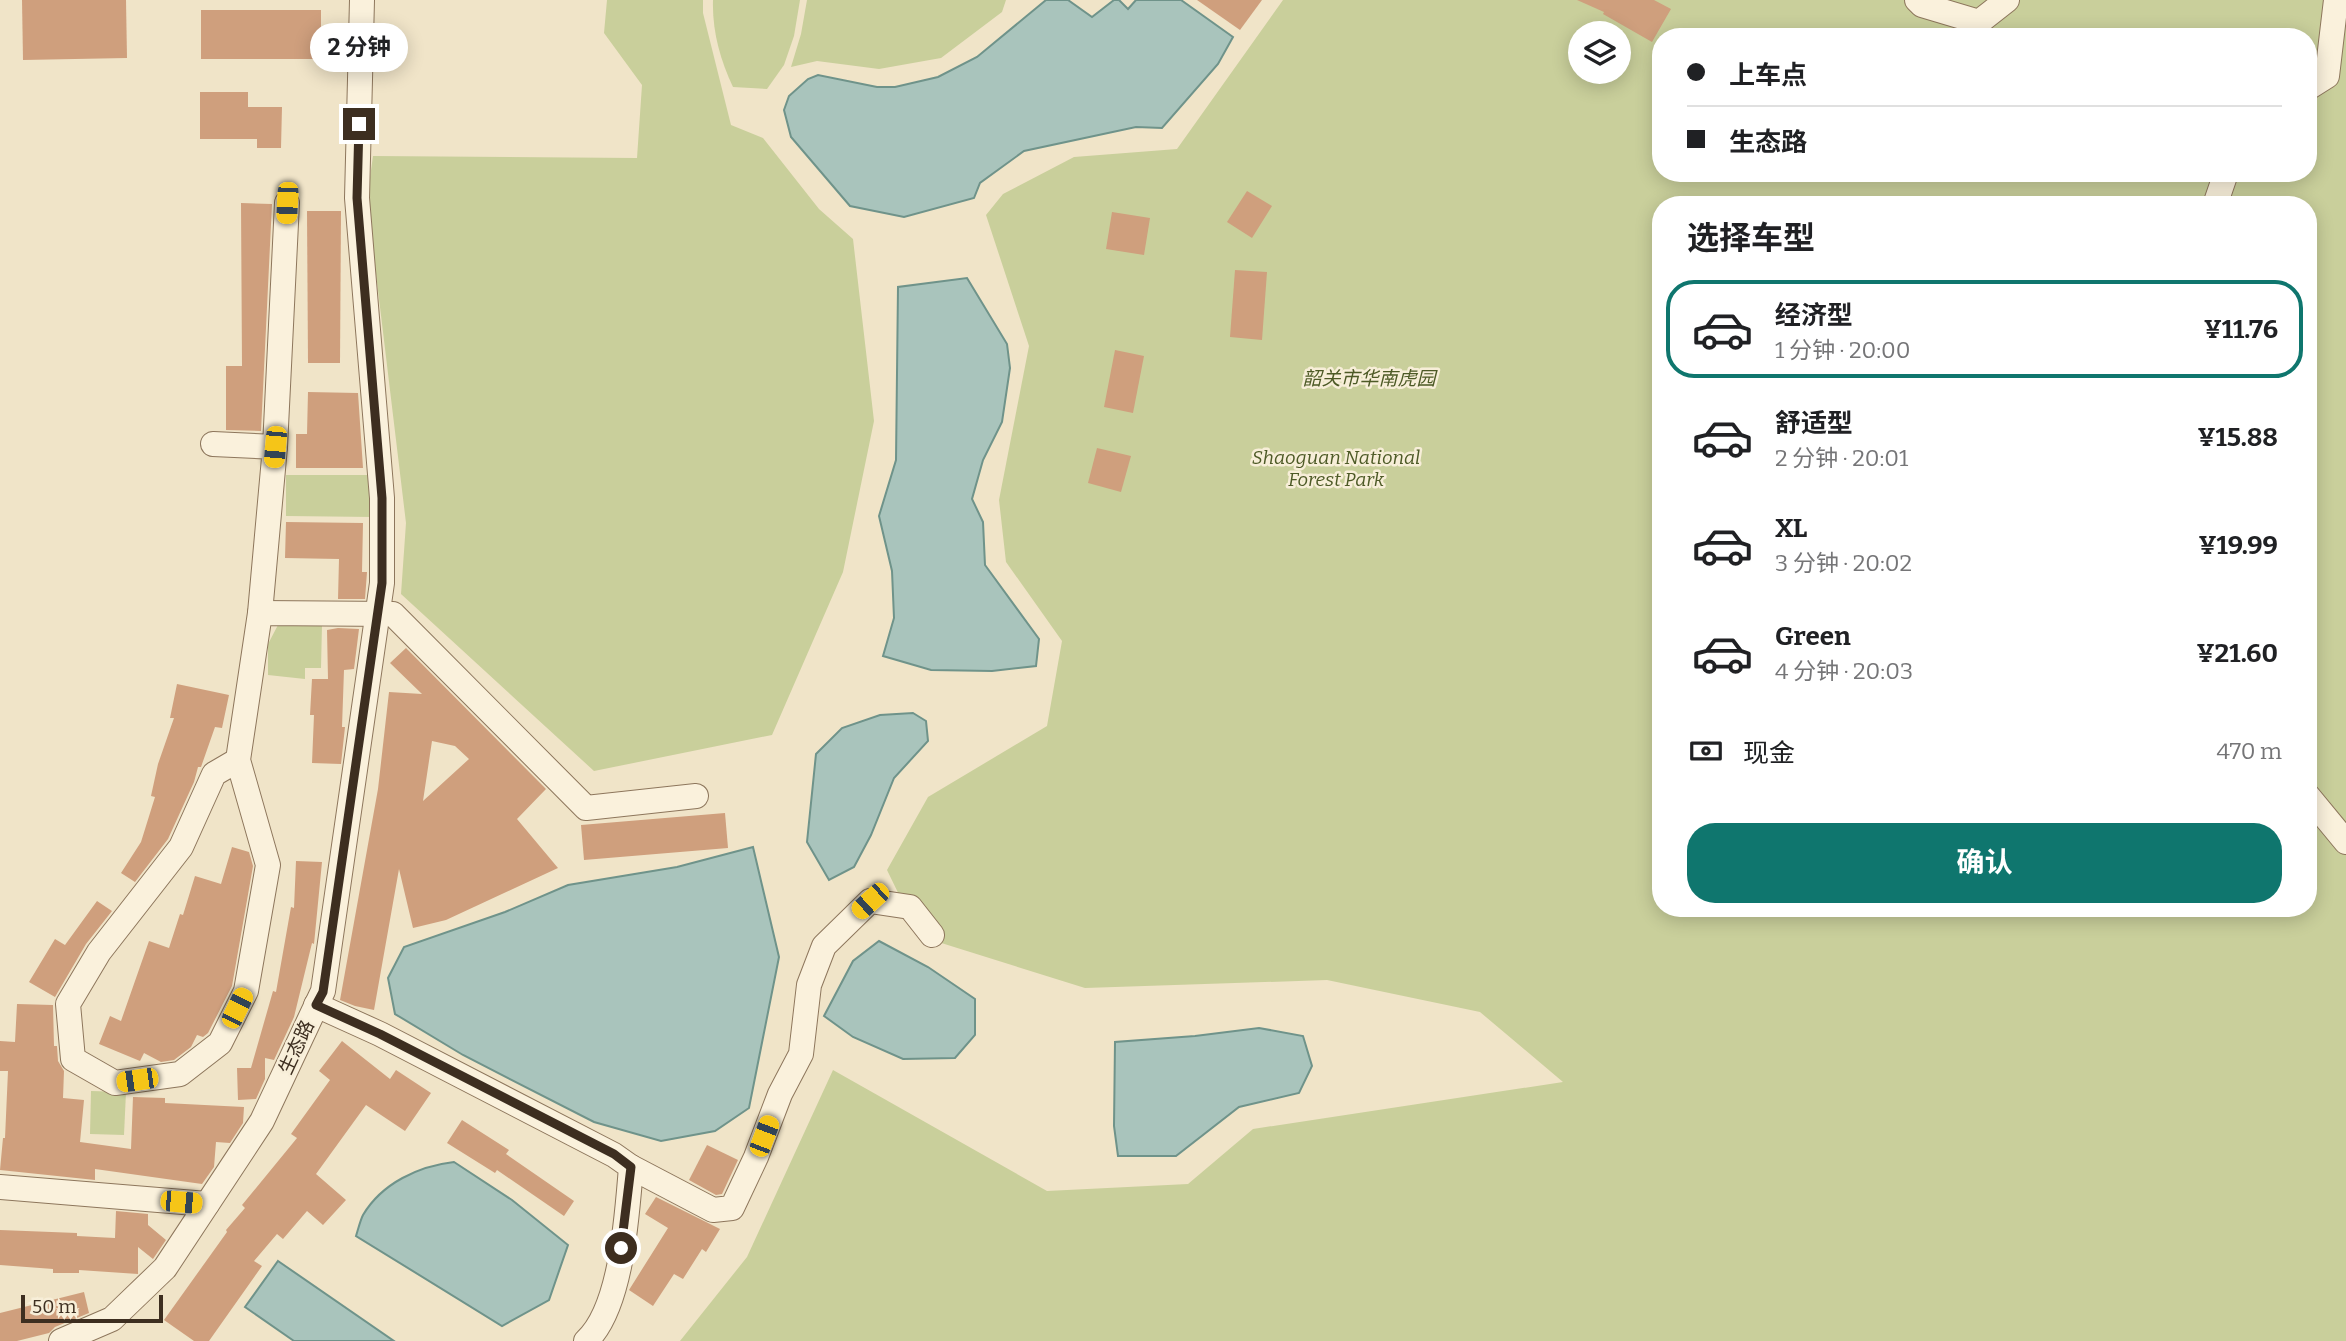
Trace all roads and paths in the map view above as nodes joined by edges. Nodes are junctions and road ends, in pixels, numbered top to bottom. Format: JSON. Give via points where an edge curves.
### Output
{"nodes":[{"id":1,"x":362,"y":0,"type":"edge"},
{"id":2,"x":1917,"y":0,"type":"edge"},
{"id":3,"x":2007,"y":0,"type":"edge"},
{"id":4,"x":2336,"y":0,"type":"edge"},
{"id":5,"x":2317,"y":83,"type":"edge"},
{"id":6,"x":287,"y":203,"type":"dead end"},
{"id":7,"x":213,"y":444,"type":"dead end"},
{"id":8,"x":275,"y":447,"type":"junction"},
{"id":9,"x":260,"y":612,"type":"junction"},
{"id":10,"x":378,"y":614,"type":"junction"},
{"id":11,"x":238,"y":760,"type":"junction"},
{"id":12,"x":696,"y":796,"type":"dead end"},
{"id":13,"x":2317,"y":807,"type":"edge"},
{"id":14,"x":2346,"y":842,"type":"edge"},
{"id":15,"x":932,"y":935,"type":"dead end"},
{"id":16,"x":316,"y":1005,"type":"junction"},
{"id":17,"x":631,"y":1167,"type":"junction"},
{"id":18,"x":0,"y":1187,"type":"edge"},
{"id":19,"x":207,"y":1204,"type":"junction"},
{"id":20,"x":61,"y":1341,"type":"edge"},
{"id":21,"x":586,"y":1341,"type":"edge"}],
"edges":[{"from":1,"to":10,"type":"street","name":"生态路","via":[[357,198],[382,498]]},
{"from":2,"to":3,"type":"street","via":[[1979,22]]},
{"from":4,"to":5,"type":"street","via":[[2328,76]]},
{"from":6,"to":8,"type":"street"},
{"from":7,"to":8,"type":"street"},
{"from":8,"to":9,"type":"street"},
{"from":9,"to":10,"type":"street"},
{"from":9,"to":11,"type":"street"},
{"from":10,"to":12,"type":"street","via":[[393,614],[586,807]]},
{"from":10,"to":16,"type":"street","name":"生态路","via":[[323,992]]},
{"from":11,"to":11,"type":"street","via":[[214,774],[181,846],[99,952],[68,1004],[73,1059],[115,1083],[180,1074],[220,1043],[246,990],[268,865]]},
{"from":13,"to":14,"type":"street"},
{"from":15,"to":17,"type":"street","via":[[910,907],[870,901],[824,946],[809,985],[801,1054],[732,1208],[713,1210]]},
{"from":16,"to":17,"type":"street","via":[[614,1154]]},
{"from":16,"to":19,"type":"street","name":"生态路","via":[[262,1121]]},
{"from":17,"to":21,"type":"street","via":[[618,1271],[607,1312]]},
{"from":18,"to":19,"type":"street"},
{"from":19,"to":20,"type":"street","name":"生态路","via":[[165,1268],[112,1320]]}]}
